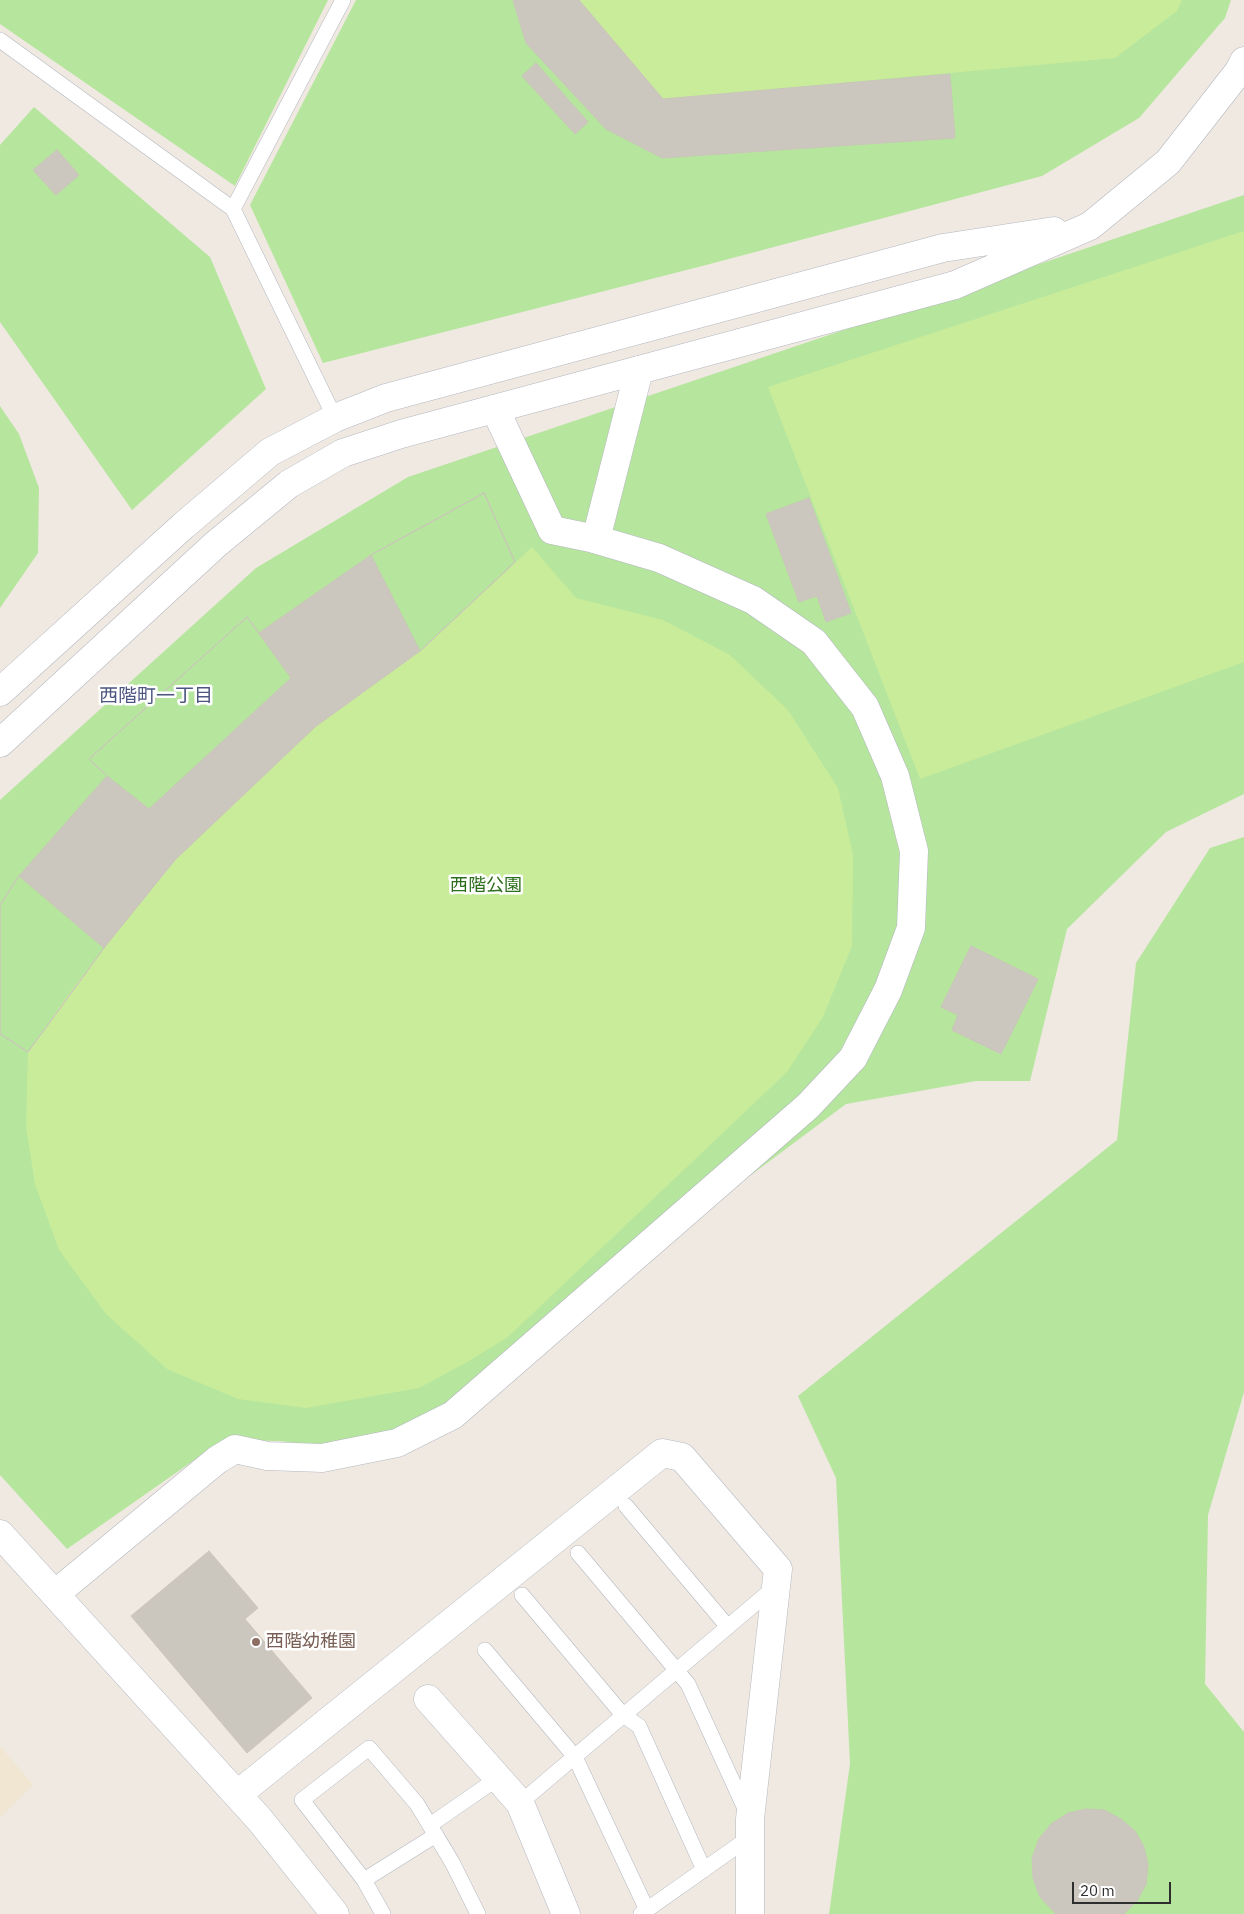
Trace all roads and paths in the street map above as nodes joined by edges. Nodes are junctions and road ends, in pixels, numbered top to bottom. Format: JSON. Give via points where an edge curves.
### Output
{"nodes":[{"id":1,"x":343,"y":0,"type":"edge"},
{"id":2,"x":0,"y":40,"type":"edge"},
{"id":3,"x":1244,"y":61,"type":"edge"},
{"id":4,"x":233,"y":209,"type":"junction"},
{"id":5,"x":1090,"y":226,"type":"junction"},
{"id":6,"x":639,"y":370,"type":"junction"},
{"id":7,"x":495,"y":409,"type":"junction"},
{"id":8,"x":334,"y":418,"type":"junction"},
{"id":9,"x":596,"y":539,"type":"junction"},
{"id":10,"x":0,"y":692,"type":"edge"},
{"id":11,"x":0,"y":743,"type":"edge"},
{"id":12,"x":626,"y":1506,"type":"dead end"},
{"id":13,"x":0,"y":1534,"type":"edge"},
{"id":14,"x":578,"y":1553,"type":"dead end"},
{"id":15,"x":777,"y":1585,"type":"junction"},
{"id":16,"x":55,"y":1594,"type":"junction"},
{"id":17,"x":522,"y":1595,"type":"dead end"},
{"id":18,"x":728,"y":1627,"type":"junction"},
{"id":19,"x":485,"y":1650,"type":"dead end"},
{"id":20,"x":677,"y":1670,"type":"junction"},
{"id":21,"x":428,"y":1699,"type":"dead end"},
{"id":22,"x":624,"y":1715,"type":"junction"},
{"id":23,"x":575,"y":1757,"type":"junction"},
{"id":24,"x":498,"y":1778,"type":"junction"},
{"id":25,"x":238,"y":1794,"type":"junction"},
{"id":26,"x":520,"y":1803,"type":"junction"},
{"id":27,"x":750,"y":1828,"type":"junction"},
{"id":28,"x":433,"y":1830,"type":"junction"},
{"id":29,"x":704,"y":1870,"type":"junction"},
{"id":30,"x":364,"y":1880,"type":"junction"},
{"id":31,"x":644,"y":1912,"type":"edge"},
{"id":32,"x":335,"y":1914,"type":"edge"},
{"id":33,"x":383,"y":1914,"type":"edge"},
{"id":34,"x":478,"y":1914,"type":"edge"},
{"id":35,"x":566,"y":1914,"type":"edge"},
{"id":36,"x":750,"y":1914,"type":"edge"}],
"edges":[{"from":1,"to":4,"type":"lane"},
{"from":2,"to":4,"type":"lane"},
{"from":3,"to":5,"type":"street","via":[[1168,162]]},
{"from":4,"to":8,"type":"lane"},
{"from":5,"to":6,"type":"street","via":[[955,285]]},
{"from":5,"to":8,"type":"street","via":[[943,248],[386,398]]},
{"from":6,"to":7,"type":"street"},
{"from":6,"to":9,"type":"street"},
{"from":7,"to":9,"type":"street","via":[[552,530]]},
{"from":7,"to":11,"type":"street","via":[[343,453],[289,484],[216,544]]},
{"from":8,"to":10,"type":"street","via":[[270,452],[182,526]]},
{"from":9,"to":16,"type":"street","via":[[659,558],[753,600],[814,642],[865,707],[895,776],[914,851],[911,928],[888,990],[853,1058],[808,1106],[453,1415],[397,1443],[322,1458],[267,1456],[235,1449],[217,1460]]},
{"from":12,"to":18,"type":"lane"},
{"from":13,"to":16,"type":"street"},
{"from":14,"to":20,"type":"lane"},
{"from":15,"to":18,"type":"lane"},
{"from":15,"to":25,"type":"street","via":[[778,1569],[682,1457],[662,1453]]},
{"from":15,"to":27,"type":"street"},
{"from":16,"to":25,"type":"street"},
{"from":17,"to":22,"type":"lane"},
{"from":18,"to":20,"type":"lane"},
{"from":19,"to":23,"type":"lane"},
{"from":20,"to":22,"type":"lane"},
{"from":20,"to":27,"type":"lane","via":[[688,1684]]},
{"from":21,"to":24,"type":"street"},
{"from":22,"to":23,"type":"lane"},
{"from":22,"to":29,"type":"lane","via":[[639,1726]]},
{"from":23,"to":26,"type":"lane"},
{"from":23,"to":31,"type":"lane"},
{"from":24,"to":26,"type":"street"},
{"from":24,"to":28,"type":"lane"},
{"from":25,"to":32,"type":"street"},
{"from":26,"to":35,"type":"street"},
{"from":27,"to":29,"type":"lane"},
{"from":27,"to":36,"type":"street"},
{"from":28,"to":30,"type":"lane"},
{"from":28,"to":30,"type":"lane","via":[[417,1804],[369,1748],[302,1800]]},
{"from":28,"to":34,"type":"lane"},
{"from":29,"to":31,"type":"lane"},
{"from":30,"to":33,"type":"lane"}]}
